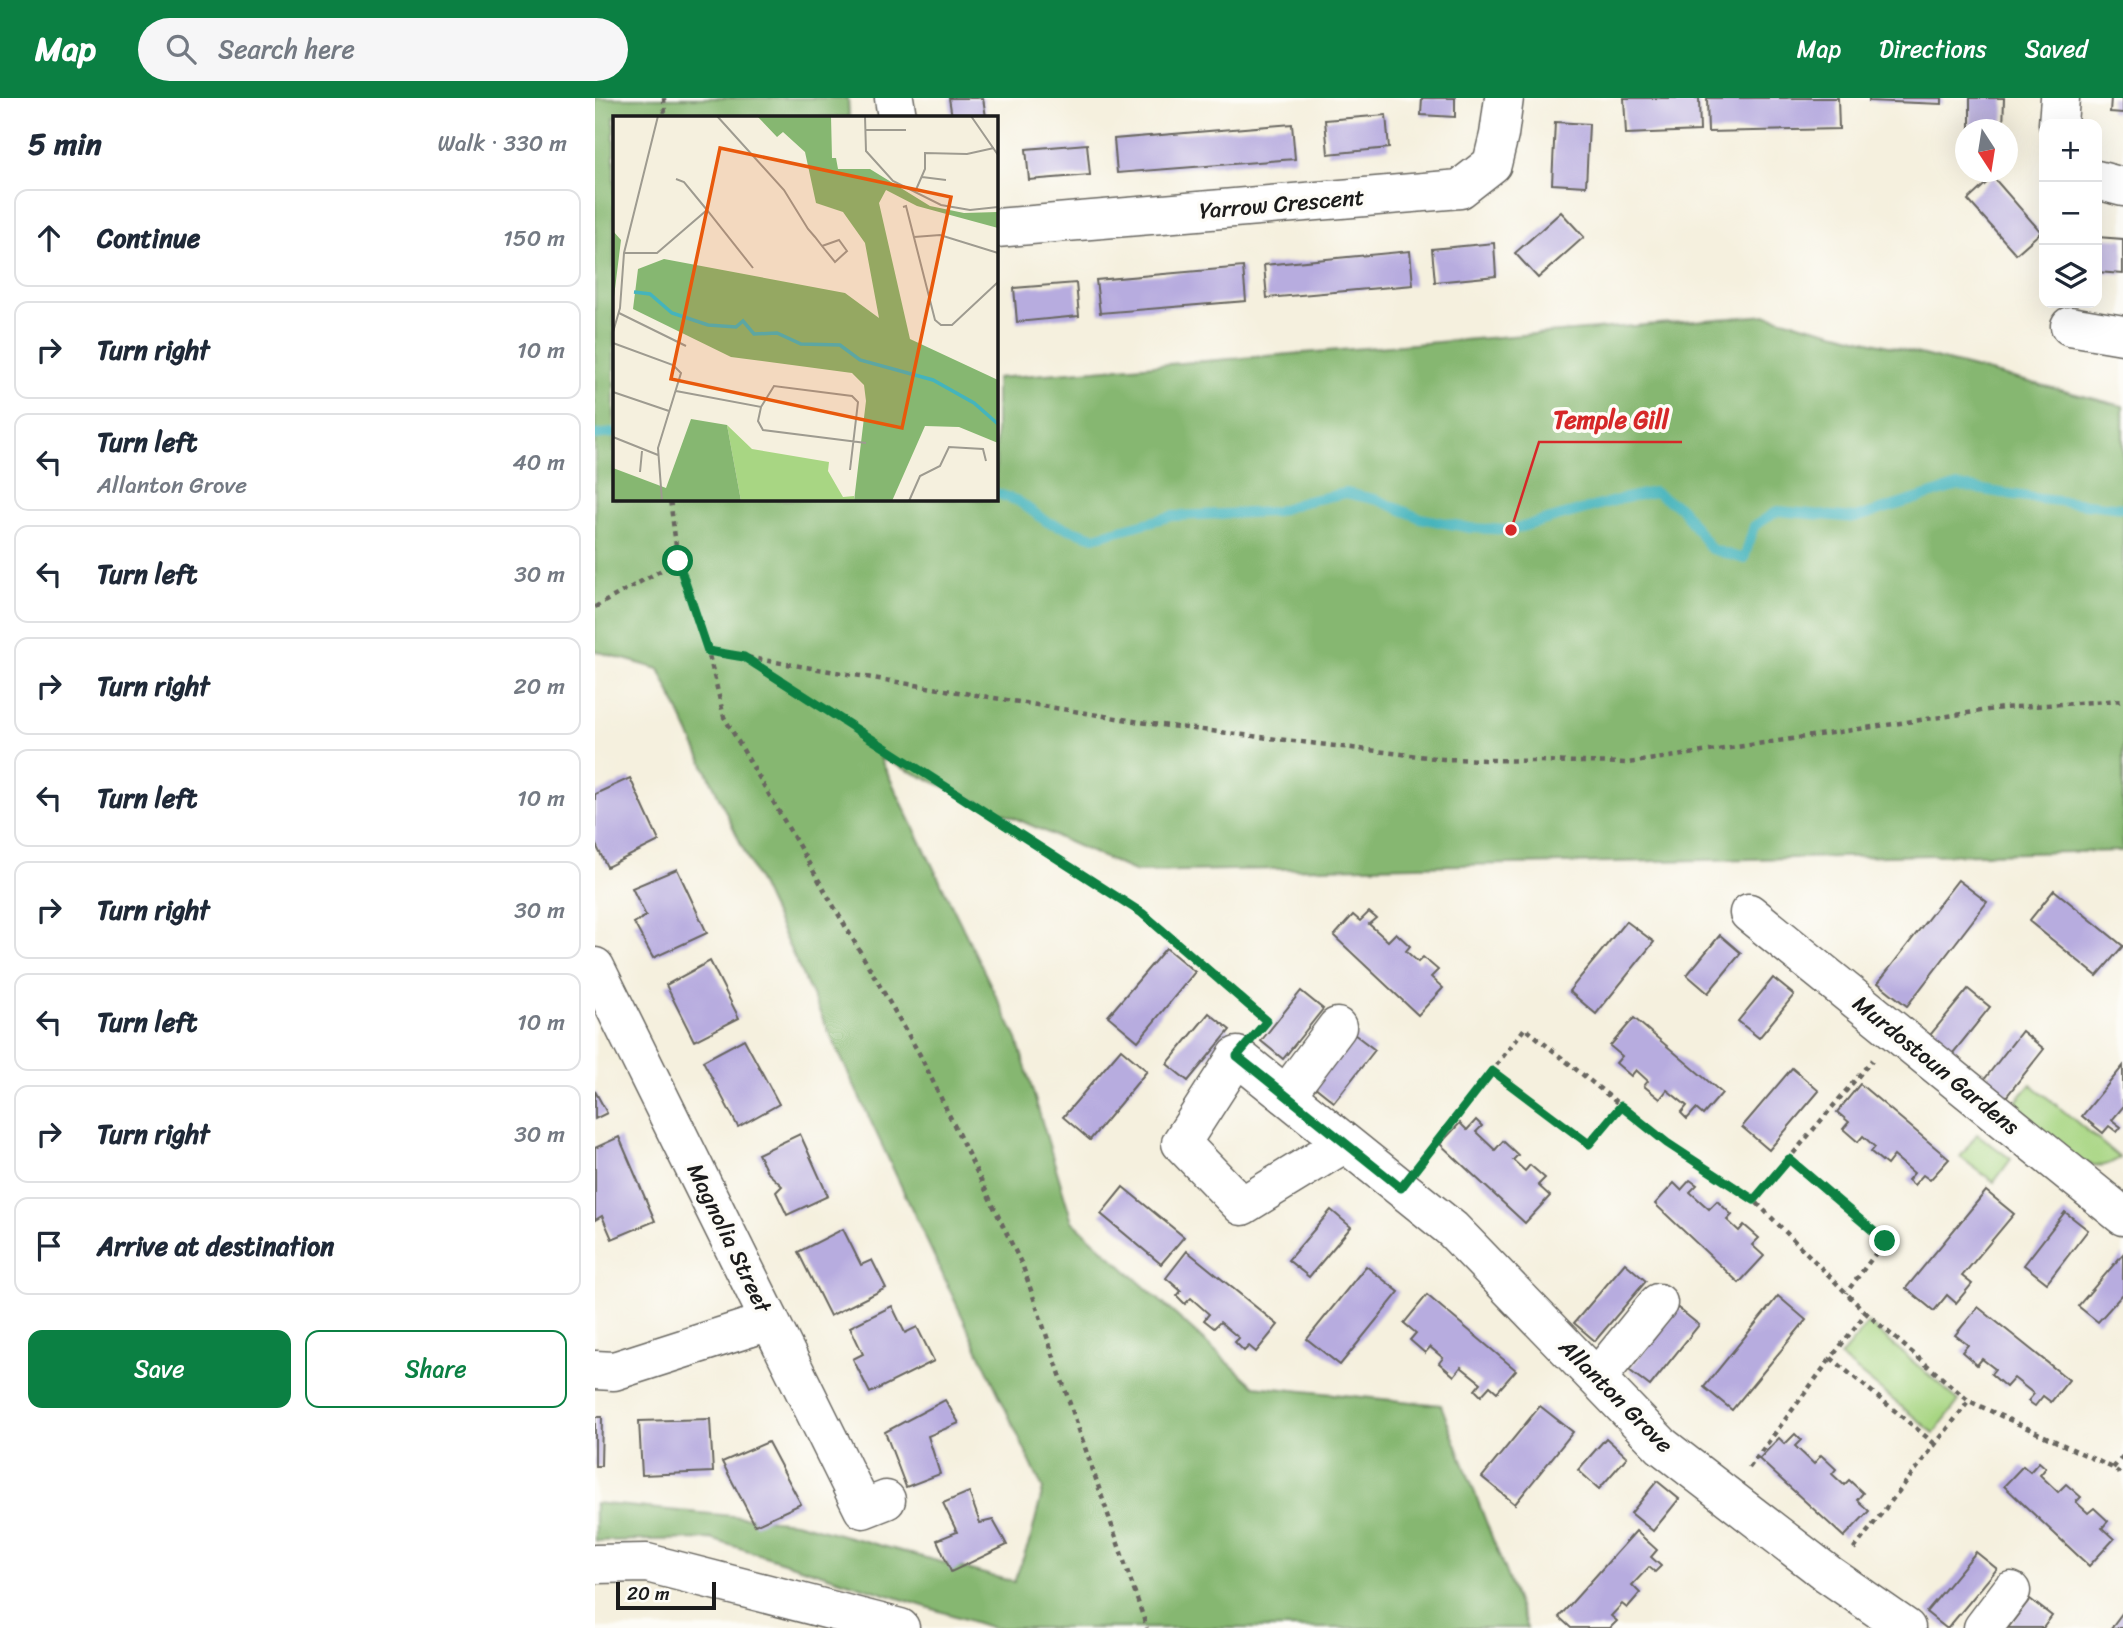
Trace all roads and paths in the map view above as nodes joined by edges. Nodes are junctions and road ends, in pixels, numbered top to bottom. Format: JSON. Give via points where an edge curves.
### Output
{"nodes":[{"id":1,"x":664,"y":98,"type":"edge"},
{"id":2,"x":894,"y":98,"type":"edge"},
{"id":3,"x":1504,"y":98,"type":"edge"},
{"id":4,"x":2060,"y":98,"type":"edge"},
{"id":5,"x":665,"y":116,"type":"edge"},
{"id":6,"x":897,"y":116,"type":"edge"},
{"id":7,"x":2058,"y":119,"type":"edge"},
{"id":8,"x":2102,"y":181,"type":"edge"},
{"id":9,"x":2123,"y":187,"type":"edge"},
{"id":10,"x":997,"y":228,"type":"edge"},
{"id":11,"x":2070,"y":326,"type":"dead end"},
{"id":12,"x":2123,"y":335,"type":"edge"},
{"id":13,"x":670,"y":500,"type":"edge"},
{"id":14,"x":678,"y":561,"type":"junction"},
{"id":15,"x":595,"y":607,"type":"edge"},
{"id":16,"x":708,"y":651,"type":"junction"},
{"id":17,"x":744,"y":657,"type":"junction"},
{"id":18,"x":2123,"y":699,"type":"edge"},
{"id":19,"x":1749,"y":913,"type":"dead end"},
{"id":20,"x":595,"y":967,"type":"edge"},
{"id":21,"x":1337,"y":1027,"type":"dead end"},
{"id":22,"x":1895,"y":1032,"type":"junction"},
{"id":23,"x":1237,"y":1056,"type":"junction"},
{"id":24,"x":1492,"y":1071,"type":"junction"},
{"id":25,"x":1286,"y":1095,"type":"junction"},
{"id":26,"x":1621,"y":1106,"type":"junction"},
{"id":27,"x":1345,"y":1143,"type":"junction"},
{"id":28,"x":1789,"y":1159,"type":"junction"},
{"id":29,"x":1401,"y":1188,"type":"junction"},
{"id":30,"x":1754,"y":1200,"type":"junction"},
{"id":31,"x":2123,"y":1217,"type":"edge"},
{"id":32,"x":1846,"y":1293,"type":"junction"},
{"id":33,"x":1658,"y":1303,"type":"dead end"},
{"id":34,"x":1866,"y":1313,"type":"junction"},
{"id":35,"x":770,"y":1321,"type":"junction"},
{"id":36,"x":1832,"y":1358,"type":"junction"},
{"id":37,"x":595,"y":1370,"type":"edge"},
{"id":38,"x":1597,"y":1378,"type":"junction"},
{"id":39,"x":1969,"y":1401,"type":"junction"},
{"id":40,"x":1935,"y":1444,"type":"junction"},
{"id":41,"x":2123,"y":1456,"type":"edge"},
{"id":42,"x":2113,"y":1468,"type":"junction"},
{"id":43,"x":2123,"y":1476,"type":"edge"},
{"id":44,"x":1728,"y":1497,"type":"junction"},
{"id":45,"x":875,"y":1505,"type":"dead end"},
{"id":46,"x":595,"y":1564,"type":"edge"},
{"id":47,"x":1832,"y":1577,"type":"junction"},
{"id":48,"x":2011,"y":1591,"type":"dead end"},
{"id":49,"x":825,"y":1618,"type":"edge"},
{"id":50,"x":900,"y":1628,"type":"edge"},
{"id":51,"x":1147,"y":1628,"type":"edge"},
{"id":52,"x":1906,"y":1628,"type":"edge"},
{"id":53,"x":1983,"y":1628,"type":"edge"}],
"edges":[{"from":1,"to":5,"type":"path"},
{"from":2,"to":6,"type":"street"},
{"from":3,"to":10,"type":"street","name":"Yarrow Crescent","via":[[1492,164],[1460,189]]},
{"from":4,"to":7,"type":"street"},
{"from":8,"to":9,"type":"street"},
{"from":11,"to":12,"type":"street"},
{"from":13,"to":14,"type":"path"},
{"from":14,"to":15,"type":"path"},
{"from":14,"to":16,"type":"path"},
{"from":16,"to":17,"type":"path"},
{"from":16,"to":51,"type":"path","via":[[724,717],[920,1055],[1023,1267]]},
{"from":17,"to":18,"type":"path","via":[[1153,724],[1443,758],[1628,763],[2002,708]]},
{"from":17,"to":23,"type":"path","via":[[1142,913],[1267,1021]]},
{"from":19,"to":22,"type":"street","name":"Murdostoun Gardens"},
{"from":20,"to":35,"type":"street","name":"Magnolia Street"},
{"from":21,"to":25,"type":"street"},
{"from":22,"to":28,"type":"path"},
{"from":22,"to":31,"type":"street","name":"Murdostoun Gardens"},
{"from":23,"to":25,"type":"street","name":"Allanton Grove"},
{"from":23,"to":27,"type":"street","via":[[1181,1143],[1242,1206]]},
{"from":24,"to":26,"type":"path","via":[[1589,1144]]},
{"from":24,"to":26,"type":"path","via":[[1525,1028]]},
{"from":24,"to":29,"type":"path"},
{"from":25,"to":27,"type":"street","name":"Allanton Grove"},
{"from":26,"to":30,"type":"path","via":[[1667,1143]]},
{"from":27,"to":29,"type":"street","name":"Allanton Grove"},
{"from":28,"to":30,"type":"path"},
{"from":28,"to":32,"type":"path","via":[[1885,1241]]},
{"from":29,"to":38,"type":"street","name":"Allanton Grove","via":[[1452,1229]]},
{"from":30,"to":32,"type":"path"},
{"from":32,"to":34,"type":"path"},
{"from":33,"to":38,"type":"street"},
{"from":34,"to":36,"type":"path"},
{"from":34,"to":39,"type":"path"},
{"from":35,"to":37,"type":"street","via":[[614,1371]]},
{"from":35,"to":45,"type":"street","name":"Magnolia Street"},
{"from":36,"to":40,"type":"path"},
{"from":36,"to":44,"type":"path"},
{"from":38,"to":44,"type":"street","name":"Allanton Grove","via":[[1662,1446]]},
{"from":39,"to":40,"type":"path"},
{"from":39,"to":42,"type":"path"},
{"from":40,"to":47,"type":"path"},
{"from":41,"to":42,"type":"path"},
{"from":42,"to":43,"type":"path"},
{"from":44,"to":47,"type":"street","name":"Allanton Grove"},
{"from":46,"to":49,"type":"street","via":[[647,1563]]},
{"from":47,"to":52,"type":"street","name":"Allanton Grove"},
{"from":48,"to":53,"type":"street"},
{"from":49,"to":50,"type":"street"}]}
